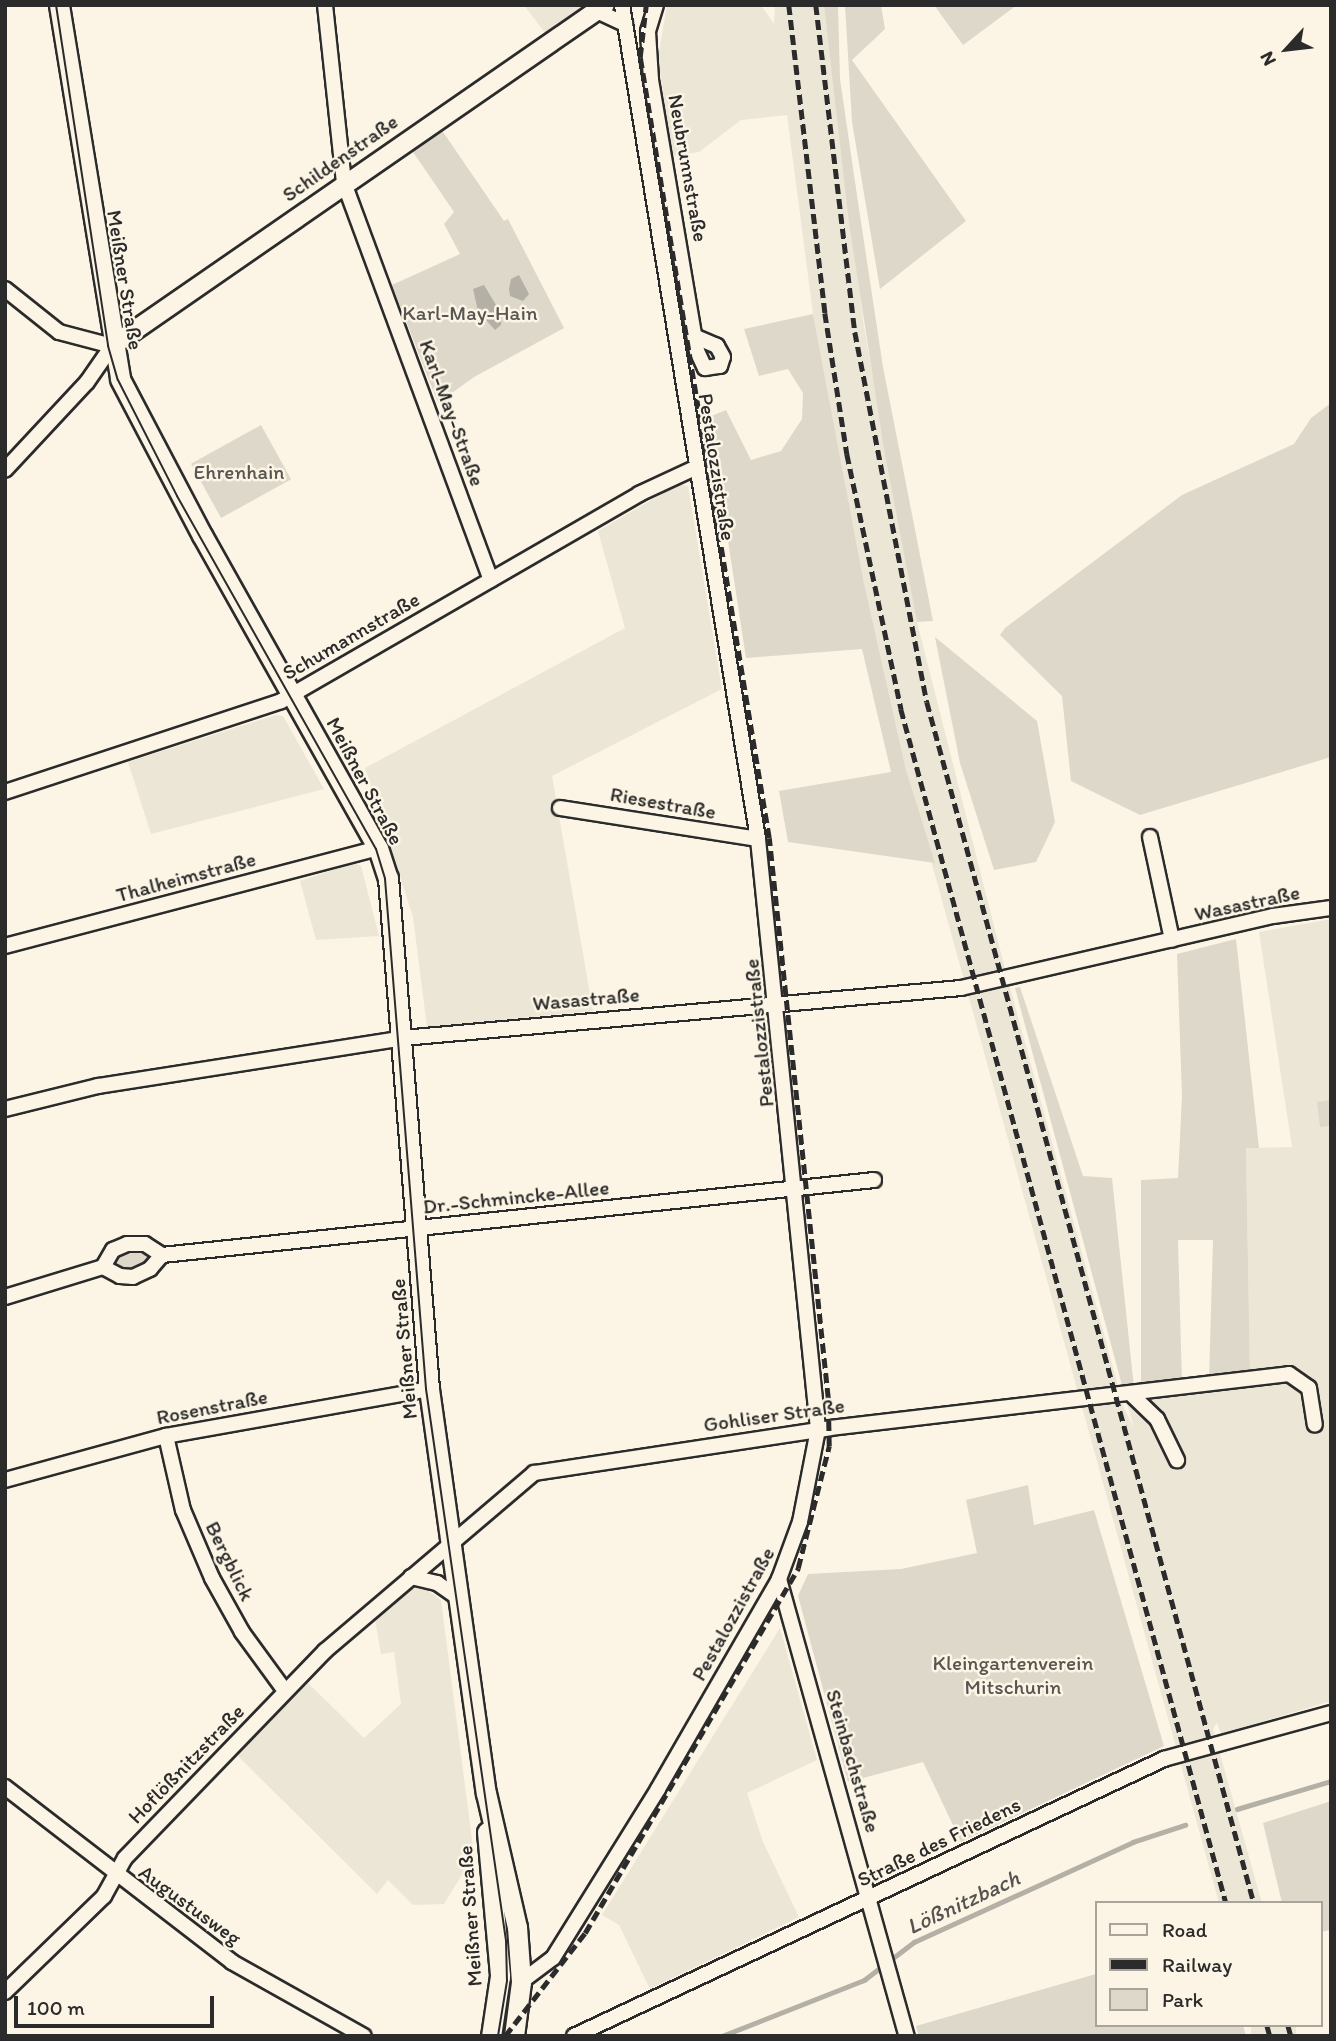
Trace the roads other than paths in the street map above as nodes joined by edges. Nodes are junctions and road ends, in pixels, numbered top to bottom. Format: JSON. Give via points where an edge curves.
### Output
{"nodes":[{"id":1,"x":58,"y":5,"type":"edge"},
{"id":2,"x":325,"y":5,"type":"edge"},
{"id":3,"x":622,"y":5,"type":"edge"},
{"id":4,"x":656,"y":5,"type":"edge"},
{"id":5,"x":601,"y":8,"type":"edge"},
{"id":6,"x":625,"y":24,"type":"junction"},
{"id":7,"x":344,"y":183,"type":"junction"},
{"id":8,"x":5,"y":289,"type":"edge"},
{"id":9,"x":698,"y":338,"type":"dead end"},
{"id":10,"x":112,"y":346,"type":"junction"},
{"id":11,"x":695,"y":468,"type":"junction"},
{"id":12,"x":5,"y":470,"type":"edge"},
{"id":13,"x":491,"y":580,"type":"junction"},
{"id":14,"x":292,"y":695,"type":"junction"},
{"id":15,"x":5,"y":792,"type":"edge"},
{"id":16,"x":560,"y":807,"type":"dead end"},
{"id":17,"x":1150,"y":837,"type":"dead end"},
{"id":18,"x":758,"y":839,"type":"junction"},
{"id":19,"x":378,"y":848,"type":"junction"},
{"id":20,"x":1331,"y":908,"type":"edge"},
{"id":21,"x":1172,"y":940,"type":"junction"},
{"id":22,"x":5,"y":946,"type":"edge"},
{"id":23,"x":777,"y":1002,"type":"junction"},
{"id":24,"x":403,"y":1038,"type":"junction"},
{"id":25,"x":5,"y":1110,"type":"edge"},
{"id":26,"x":874,"y":1180,"type":"dead end"},
{"id":27,"x":795,"y":1189,"type":"junction"},
{"id":28,"x":416,"y":1228,"type":"junction"},
{"id":29,"x":162,"y":1255,"type":"junction"},
{"id":30,"x":103,"y":1267,"type":"junction"},
{"id":31,"x":5,"y":1297,"type":"edge"},
{"id":32,"x":429,"y":1389,"type":"junction"},
{"id":33,"x":1132,"y":1395,"type":"junction"},
{"id":34,"x":1315,"y":1425,"type":"dead end"},
{"id":35,"x":818,"y":1429,"type":"junction"},
{"id":36,"x":166,"y":1436,"type":"junction"},
{"id":37,"x":1177,"y":1460,"type":"dead end"},
{"id":38,"x":5,"y":1480,"type":"edge"},
{"id":39,"x":450,"y":1546,"type":"junction"},
{"id":40,"x":411,"y":1577,"type":"junction"},
{"id":41,"x":779,"y":1578,"type":"junction"},
{"id":42,"x":457,"y":1597,"type":"junction"},
{"id":43,"x":285,"y":1691,"type":"junction"},
{"id":44,"x":1331,"y":1713,"type":"edge"},
{"id":45,"x":5,"y":1787,"type":"edge"},
{"id":46,"x":486,"y":1793,"type":"junction"},
{"id":47,"x":116,"y":1877,"type":"junction"},
{"id":48,"x":870,"y":1899,"type":"junction"},
{"id":49,"x":521,"y":1982,"type":"junction"},
{"id":50,"x":5,"y":1992,"type":"edge"},
{"id":51,"x":364,"y":2036,"type":"edge"},
{"id":52,"x":491,"y":2036,"type":"edge"},
{"id":53,"x":514,"y":2036,"type":"edge"},
{"id":54,"x":574,"y":2036,"type":"edge"},
{"id":55,"x":907,"y":2036,"type":"edge"}],
"edges":[{"from":1,"to":10,"type":"main road","name":"Meißner Straße"},
{"from":2,"to":7,"type":"street","name":"Karl-May-Straße"},
{"from":3,"to":6,"type":"street","name":"Pestalozzistraße"},
{"from":4,"to":9,"type":"street","name":"Neubrunnstraße","via":[[648,32],[652,80]]},
{"from":5,"to":6,"type":"street","name":"Schildenstraße"},
{"from":5,"to":7,"type":"street","name":"Schildenstraße"},
{"from":6,"to":11,"type":"street","name":"Pestalozzistraße"},
{"from":7,"to":10,"type":"street","name":"Schildenstraße"},
{"from":7,"to":13,"type":"street","name":"Karl-May-Straße"},
{"from":8,"to":10,"type":"street","via":[[59,332]]},
{"from":10,"to":12,"type":"street","via":[[87,382]]},
{"from":10,"to":14,"type":"main road","name":"Meißner Straße","via":[[130,399]]},
{"from":11,"to":13,"type":"street","name":"Schumannstraße","via":[[682,470]]},
{"from":11,"to":18,"type":"street","name":"Pestalozzistraße"},
{"from":13,"to":14,"type":"street","name":"Schumannstraße"},
{"from":14,"to":15,"type":"street","name":"Schumannstraße"},
{"from":14,"to":19,"type":"main road","name":"Meißner Straße"},
{"from":16,"to":18,"type":"street","name":"Riesestraße"},
{"from":17,"to":21,"type":"street","name":"Wasastraße"},
{"from":18,"to":23,"type":"street","name":"Pestalozzistraße"},
{"from":19,"to":22,"type":"street","name":"Thalheimstraße"},
{"from":19,"to":24,"type":"main road","name":"Meißner Straße","via":[[391,893]]},
{"from":20,"to":21,"type":"street","name":"Wasastraße"},
{"from":21,"to":23,"type":"street","name":"Wasastraße","via":[[961,988]]},
{"from":23,"to":24,"type":"street","name":"Wasastraße"},
{"from":23,"to":27,"type":"street","name":"Pestalozzistraße"},
{"from":24,"to":25,"type":"street","name":"Wasastraße","via":[[98,1086]]},
{"from":24,"to":28,"type":"main road","name":"Meißner Straße"},
{"from":26,"to":27,"type":"street","name":"Dr.-Schmincke-Allee"},
{"from":27,"to":28,"type":"street","name":"Dr.-Schmincke-Allee"},
{"from":27,"to":35,"type":"street","name":"Pestalozzistraße"},
{"from":28,"to":29,"type":"street","name":"Dr.-Schmincke-Allee"},
{"from":28,"to":32,"type":"main road","name":"Meißner Straße"},
{"from":29,"to":30,"type":"street","via":[[150,1269],[133,1277]]},
{"from":29,"to":30,"type":"street","name":"Dr.-Schmincke-Allee","via":[[145,1244],[127,1244],[113,1250]]},
{"from":30,"to":31,"type":"street","name":"Dr.-Schmincke-Allee"},
{"from":32,"to":36,"type":"street","name":"Rosenstraße"},
{"from":32,"to":39,"type":"main road","name":"Meißner Straße"},
{"from":33,"to":34,"type":"street","name":"Gohliser Straße","via":[[1289,1374],[1309,1388]]},
{"from":33,"to":35,"type":"street","name":"Gohliser Straße"},
{"from":33,"to":37,"type":"street","via":[[1157,1419]]},
{"from":35,"to":39,"type":"street","name":"Gohliser Straße","via":[[534,1473]]},
{"from":35,"to":41,"type":"street","name":"Pestalozzistraße","via":[[800,1522]]},
{"from":36,"to":38,"type":"street","name":"Rosenstraße"},
{"from":36,"to":43,"type":"street","name":"Bergblick","via":[[183,1510],[212,1578],[242,1632]]},
{"from":39,"to":40,"type":"street","name":"Hoflößnitzstraße"},
{"from":39,"to":42,"type":"main road","name":"Meißner Straße"},
{"from":40,"to":42,"type":"street","via":[[437,1583]]},
{"from":40,"to":43,"type":"street","name":"Hoflößnitzstraße"},
{"from":41,"to":48,"type":"street","name":"Steinbachstraße"},
{"from":41,"to":49,"type":"street","name":"Pestalozzistraße","via":[[658,1789],[553,1958]]},
{"from":42,"to":46,"type":"main road","name":"Meißner Straße"},
{"from":43,"to":47,"type":"street","name":"Hoflößnitzstraße","via":[[125,1858]]},
{"from":44,"to":48,"type":"street","name":"Straße des Friedens","via":[[1164,1759]]},
{"from":45,"to":47,"type":"street","name":"Augustusweg"},
{"from":46,"to":49,"type":"main road","name":"Meißner Straße","via":[[517,1927]]},
{"from":46,"to":52,"type":"main road","name":"Meißner Straße","via":[[500,1976]]},
{"from":47,"to":50,"type":"street","name":"Hoflößnitzstraße","via":[[104,1896]]},
{"from":47,"to":51,"type":"street","name":"Augustusweg","via":[[281,1993]]},
{"from":48,"to":54,"type":"street","name":"Straße des Friedens"},
{"from":48,"to":55,"type":"street","name":"Steinbachstraße"},
{"from":49,"to":53,"type":"main road","name":"Meißner Straße"}]}
